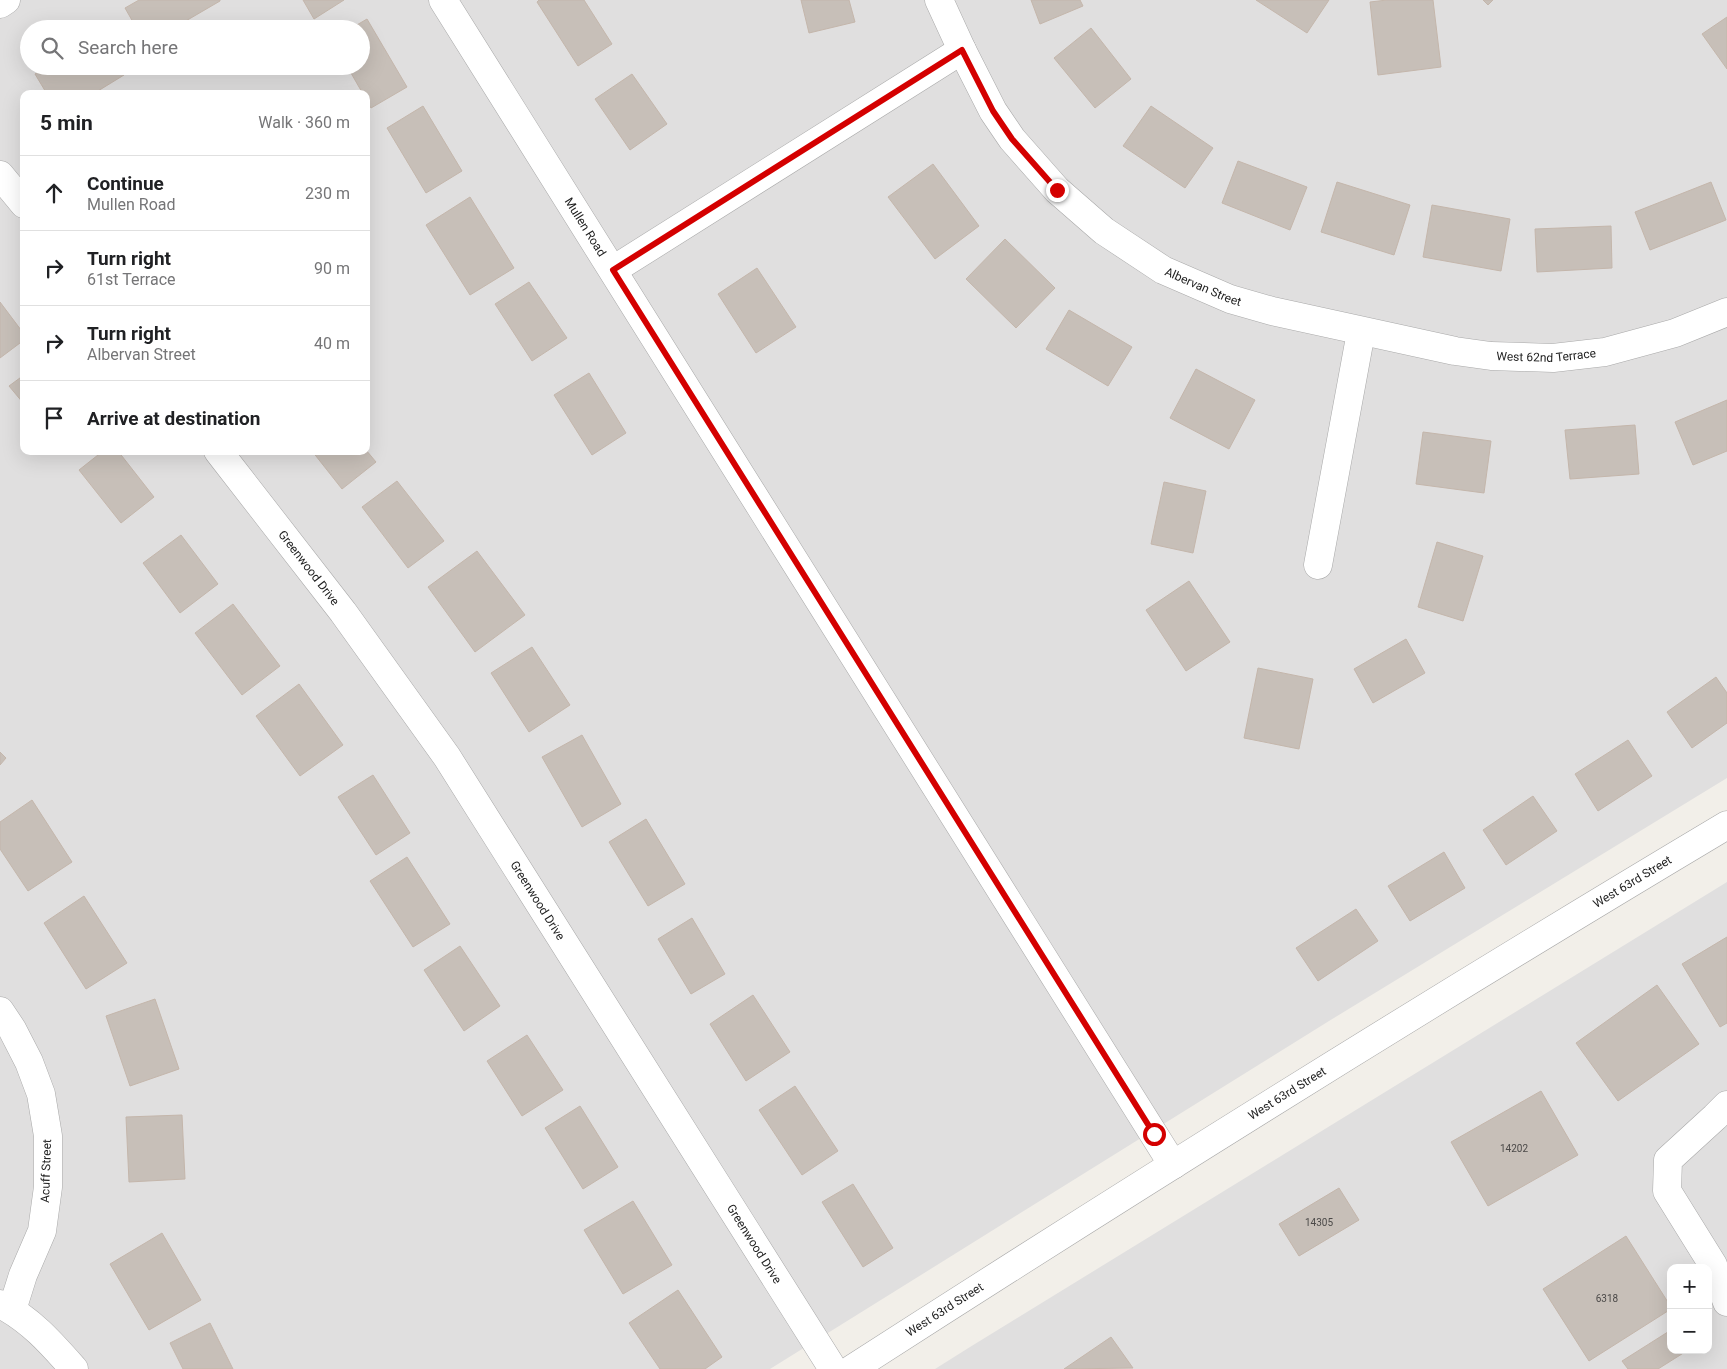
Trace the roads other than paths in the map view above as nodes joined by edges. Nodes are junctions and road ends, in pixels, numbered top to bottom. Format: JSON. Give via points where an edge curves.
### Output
{"nodes":[{"id":1,"x":6,"y":0,"type":"edge"},
{"id":2,"x":443,"y":0,"type":"edge"},
{"id":3,"x":939,"y":0,"type":"edge"},
{"id":4,"x":0,"y":4,"type":"edge"},
{"id":5,"x":962,"y":50,"type":"junction"},
{"id":6,"x":0,"y":175,"type":"edge"},
{"id":7,"x":20,"y":199,"type":"edge"},
{"id":8,"x":613,"y":270,"type":"junction"},
{"id":9,"x":1727,"y":312,"type":"edge"},
{"id":10,"x":1361,"y":332,"type":"junction"},
{"id":11,"x":221,"y":455,"type":"edge"},
{"id":12,"x":1318,"y":565,"type":"dead end"},
{"id":13,"x":1727,"y":825,"type":"edge"},
{"id":14,"x":0,"y":1012,"type":"edge"},
{"id":15,"x":1727,"y":1104,"type":"edge"},
{"id":16,"x":1173,"y":1165,"type":"junction"},
{"id":17,"x":1727,"y":1302,"type":"edge"},
{"id":18,"x":6,"y":1307,"type":"edge"},
{"id":19,"x":74,"y":1369,"type":"edge"},
{"id":20,"x":833,"y":1369,"type":"edge"},
{"id":21,"x":852,"y":1369,"type":"edge"}],
"edges":[{"from":1,"to":4,"type":"street"},
{"from":2,"to":8,"type":"street","name":"Mullen Road"},
{"from":3,"to":5,"type":"street","name":"Albervan Street"},
{"from":5,"to":8,"type":"street"},
{"from":5,"to":10,"type":"street","name":"Albervan Street","via":[[993,111],[1012,139],[1057,190],[1104,231],[1164,270],[1230,299]]},
{"from":6,"to":7,"type":"street"},
{"from":8,"to":16,"type":"street","name":"Mullen Road"},
{"from":9,"to":10,"type":"street","name":"West 62nd Terrace","via":[[1675,333],[1605,352],[1553,358],[1491,356]]},
{"from":10,"to":12,"type":"street"},
{"from":11,"to":20,"type":"street","name":"Greenwood Drive","via":[[343,612],[447,757]]},
{"from":13,"to":16,"type":"street","name":"West 63rd Street","via":[[1510,955]]},
{"from":14,"to":18,"type":"street","name":"Acuff Street","via":[[29,1062],[41,1094],[48,1136],[48,1187],[42,1231]]},
{"from":15,"to":17,"type":"street","via":[[1668,1160],[1667,1191],[1713,1264]]},
{"from":16,"to":21,"type":"street","name":"West 63rd Street"},
{"from":18,"to":19,"type":"street","name":"Acuff Street","via":[[44,1334]]}]}
